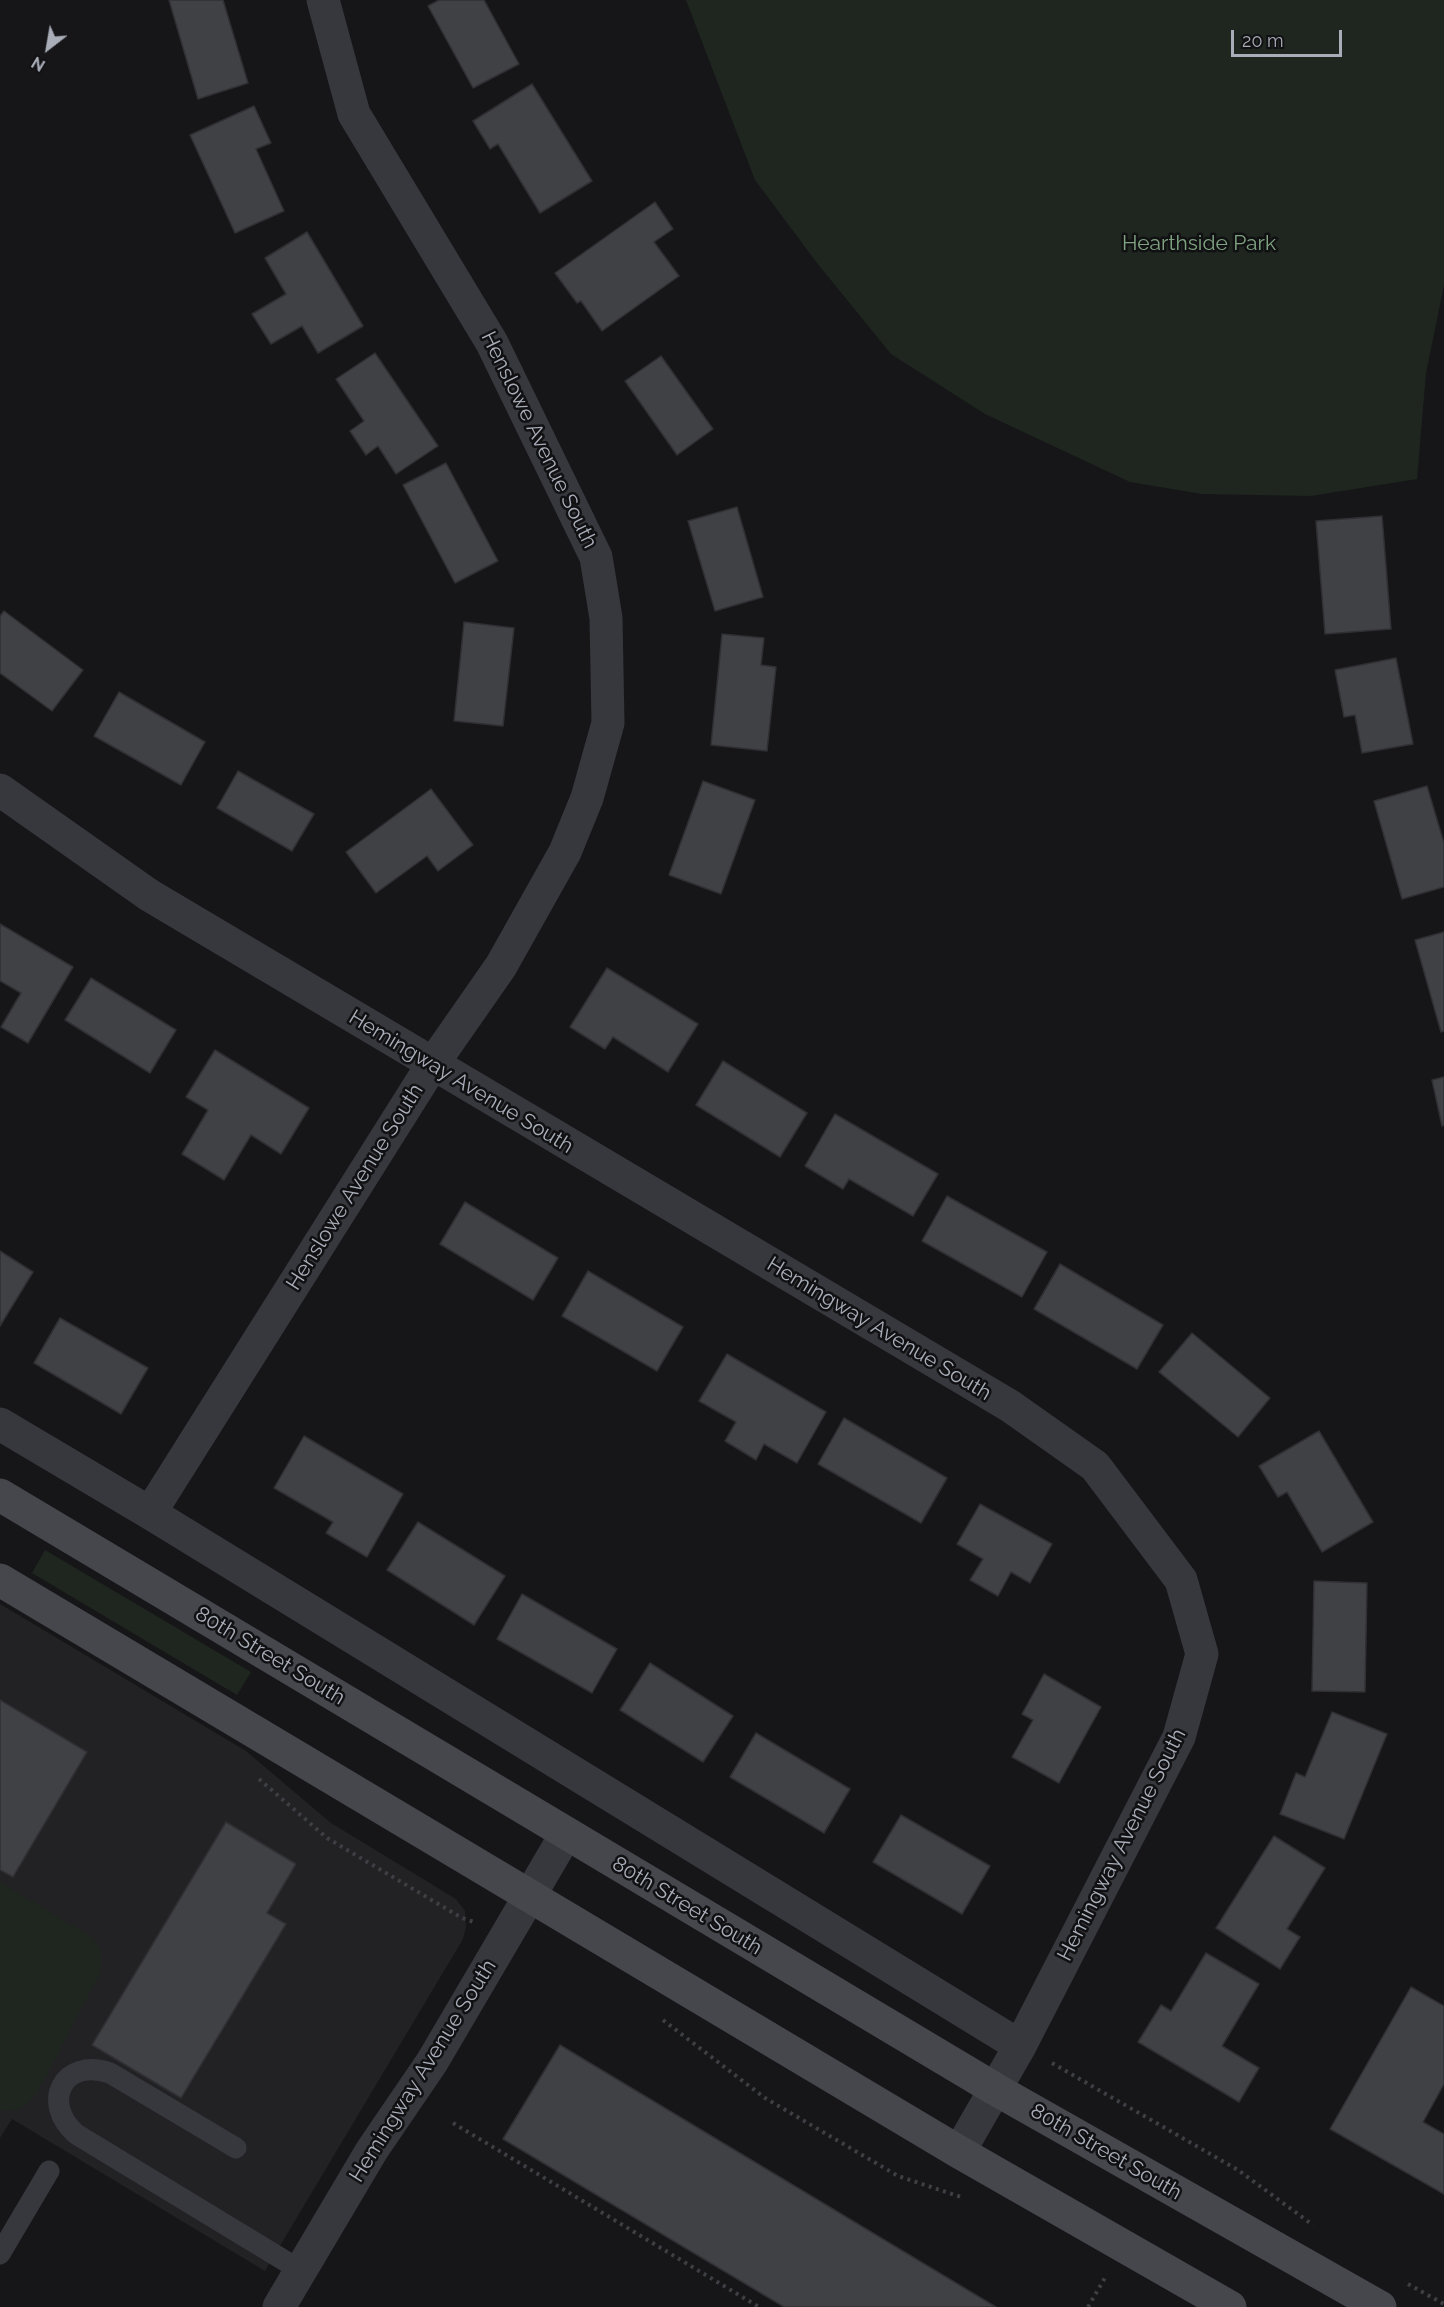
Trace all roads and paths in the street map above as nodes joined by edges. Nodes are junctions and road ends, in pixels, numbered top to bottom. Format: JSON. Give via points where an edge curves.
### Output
{"nodes":[{"id":1,"x":323,"y":0,"type":"edge"},
{"id":2,"x":0,"y":790,"type":"edge"},
{"id":3,"x":432,"y":1065,"type":"junction"},
{"id":4,"x":0,"y":1424,"type":"edge"},
{"id":5,"x":0,"y":1495,"type":"edge"},
{"id":6,"x":150,"y":1513,"type":"junction"},
{"id":7,"x":0,"y":1580,"type":"edge"},
{"id":8,"x":252,"y":1772,"type":"dead end"},
{"id":9,"x":566,"y":1834,"type":"junction"},
{"id":10,"x":530,"y":1896,"type":"junction"},
{"id":11,"x":462,"y":1918,"type":"dead end"},
{"id":12,"x":662,"y":2019,"type":"dead end"},
{"id":13,"x":1020,"y":2046,"type":"junction"},
{"id":14,"x":995,"y":2089,"type":"junction"},
{"id":15,"x":453,"y":2123,"type":"dead end"},
{"id":16,"x":236,"y":2148,"type":"dead end"},
{"id":17,"x":959,"y":2152,"type":"junction"},
{"id":18,"x":50,"y":2171,"type":"dead end"},
{"id":19,"x":965,"y":2198,"type":"dead end"},
{"id":20,"x":1321,"y":2231,"type":"dead end"},
{"id":21,"x":0,"y":2254,"type":"edge"},
{"id":22,"x":300,"y":2270,"type":"junction"},
{"id":23,"x":1096,"y":2270,"type":"dead end"},
{"id":24,"x":1106,"y":2275,"type":"junction"},
{"id":25,"x":1116,"y":2281,"type":"dead end"},
{"id":26,"x":1403,"y":2281,"type":"dead end"},
{"id":27,"x":1444,"y":2304,"type":"edge"},
{"id":28,"x":279,"y":2307,"type":"edge"},
{"id":29,"x":759,"y":2307,"type":"edge"},
{"id":30,"x":1088,"y":2307,"type":"edge"},
{"id":31,"x":1230,"y":2307,"type":"edge"},
{"id":32,"x":1380,"y":2307,"type":"edge"}],
"edges":[{"from":1,"to":3,"type":"street","name":"Henslowe Avenue South","via":[[354,114],[492,343],[596,557],[606,618],[608,723],[587,798],[565,852],[501,966]]},
{"from":2,"to":3,"type":"street","name":"Hemingway Avenue South","via":[[149,896]]},
{"from":3,"to":6,"type":"street","name":"Henslowe Avenue South"},
{"from":3,"to":13,"type":"street","name":"Hemingway Avenue South","via":[[1010,1406],[1095,1466],[1181,1580],[1202,1654],[1179,1737]]},
{"from":4,"to":6,"type":"street"},
{"from":5,"to":9,"type":"main road","name":"80th Street South"},
{"from":6,"to":13,"type":"street"},
{"from":7,"to":10,"type":"main road"},
{"from":8,"to":11,"type":"path","via":[[327,1838]]},
{"from":9,"to":10,"type":"street","name":"Hemingway Avenue South"},
{"from":9,"to":14,"type":"main road","name":"80th Street South"},
{"from":10,"to":17,"type":"main road"},
{"from":10,"to":22,"type":"street","name":"Hemingway Avenue South","via":[[432,2062],[372,2150]]},
{"from":12,"to":19,"type":"path","via":[[775,2103],[898,2176]]},
{"from":13,"to":14,"type":"street","name":"Hemingway Avenue South"},
{"from":13,"to":20,"type":"path","via":[[1218,2157]]},
{"from":14,"to":17,"type":"street","name":"Hemingway Avenue South"},
{"from":14,"to":32,"type":"main road","name":"80th Street South"},
{"from":15,"to":29,"type":"path"},
{"from":16,"to":22,"type":"lane","via":[[99,2069],[78,2071],[63,2085],[59,2095],[60,2116],[76,2134]]},
{"from":17,"to":31,"type":"main road"},
{"from":18,"to":21,"type":"lane"},
{"from":22,"to":28,"type":"street","name":"Hemingway Avenue South"},
{"from":23,"to":24,"type":"path"},
{"from":24,"to":25,"type":"path"},
{"from":24,"to":30,"type":"path"},
{"from":26,"to":27,"type":"path"}]}
